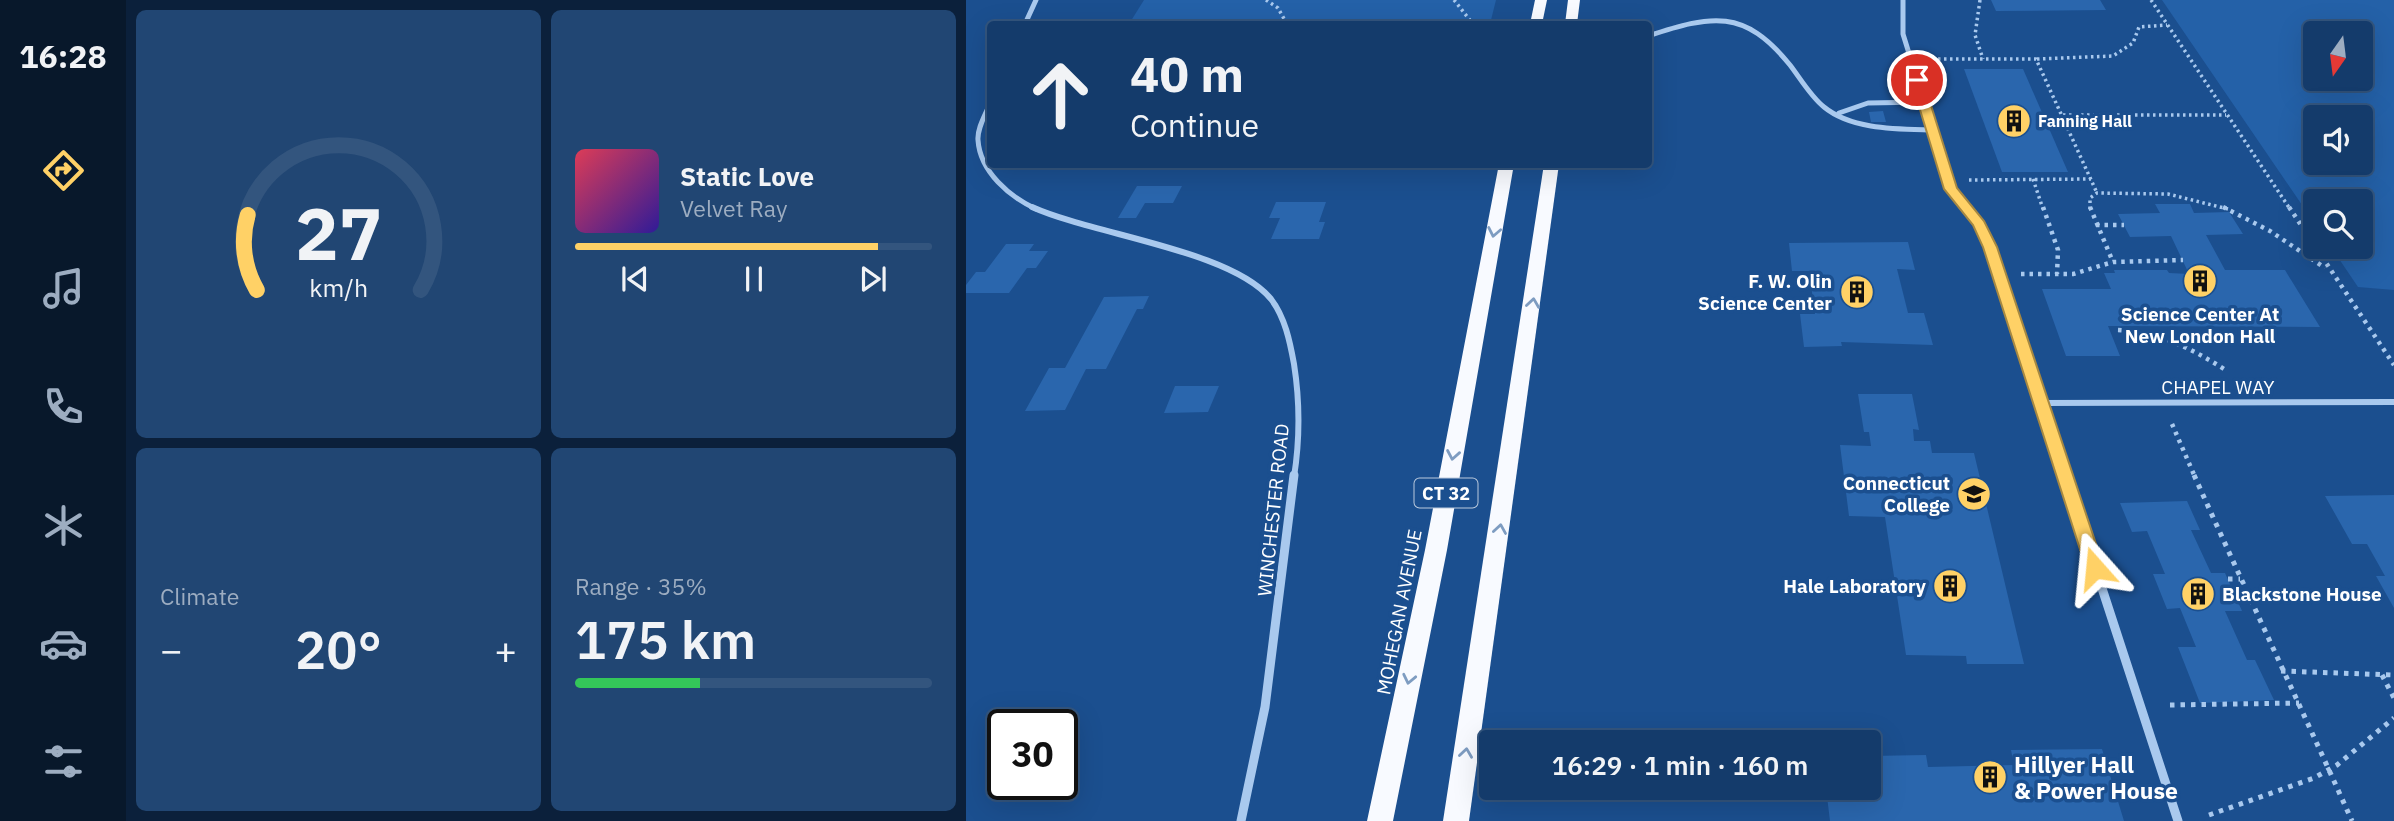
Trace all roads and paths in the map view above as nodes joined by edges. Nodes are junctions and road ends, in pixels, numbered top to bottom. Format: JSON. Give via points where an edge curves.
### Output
{"nodes":[{"id":1,"x":1036,"y":0,"type":"edge"},
{"id":2,"x":1266,"y":0,"type":"edge"},
{"id":3,"x":1454,"y":0,"type":"edge"},
{"id":4,"x":1541,"y":0,"type":"edge"},
{"id":5,"x":1574,"y":0,"type":"edge"},
{"id":6,"x":1903,"y":0,"type":"edge"},
{"id":7,"x":1980,"y":0,"type":"edge"},
{"id":8,"x":2151,"y":0,"type":"edge"},
{"id":9,"x":1026,"y":21,"type":"edge"},
{"id":10,"x":1285,"y":21,"type":"edge"},
{"id":11,"x":1471,"y":21,"type":"edge"},
{"id":12,"x":1537,"y":21,"type":"edge"},
{"id":13,"x":1571,"y":21,"type":"edge"},
{"id":14,"x":2167,"y":25,"type":"junction"},
{"id":15,"x":1652,"y":35,"type":"edge"},
{"id":16,"x":1927,"y":59,"type":"dead end"},
{"id":17,"x":1983,"y":59,"type":"junction"},
{"id":18,"x":2036,"y":60,"type":"junction"},
{"id":19,"x":1924,"y":103,"type":"junction"},
{"id":20,"x":987,"y":112,"type":"edge"},
{"id":21,"x":1839,"y":113,"type":"junction"},
{"id":22,"x":2063,"y":115,"type":"junction"},
{"id":23,"x":2227,"y":115,"type":"junction"},
{"id":24,"x":1932,"y":130,"type":"junction"},
{"id":25,"x":1506,"y":168,"type":"edge"},
{"id":26,"x":1551,"y":168,"type":"edge"},
{"id":27,"x":2033,"y":179,"type":"junction"},
{"id":28,"x":2091,"y":179,"type":"junction"},
{"id":29,"x":1967,"y":180,"type":"dead end"},
{"id":30,"x":2097,"y":193,"type":"junction"},
{"id":31,"x":2096,"y":225,"type":"junction"},
{"id":32,"x":2124,"y":225,"type":"dead end"},
{"id":33,"x":2183,"y":260,"type":"dead end"},
{"id":34,"x":2113,"y":262,"type":"junction"},
{"id":35,"x":2328,"y":270,"type":"junction"},
{"id":36,"x":2021,"y":274,"type":"dead end"},
{"id":37,"x":2057,"y":274,"type":"junction"},
{"id":38,"x":2118,"y":330,"type":"dead end"},
{"id":39,"x":2394,"y":365,"type":"edge"},
{"id":40,"x":2224,"y":369,"type":"dead end"},
{"id":41,"x":2394,"y":402,"type":"edge"},
{"id":42,"x":2041,"y":403,"type":"junction"},
{"id":43,"x":2170,"y":420,"type":"dead end"},
{"id":44,"x":2228,"y":579,"type":"dead end"},
{"id":45,"x":2240,"y":579,"type":"junction"},
{"id":46,"x":2281,"y":671,"type":"junction"},
{"id":47,"x":2382,"y":675,"type":"junction"},
{"id":48,"x":2394,"y":675,"type":"edge"},
{"id":49,"x":2394,"y":698,"type":"edge"},
{"id":50,"x":2299,"y":703,"type":"junction"},
{"id":51,"x":2170,"y":705,"type":"dead end"},
{"id":52,"x":2394,"y":718,"type":"edge"},
{"id":53,"x":2329,"y":770,"type":"junction"},
{"id":54,"x":2209,"y":815,"type":"dead end"},
{"id":55,"x":1241,"y":821,"type":"edge"},
{"id":56,"x":1380,"y":821,"type":"edge"},
{"id":57,"x":1456,"y":821,"type":"edge"},
{"id":58,"x":2178,"y":821,"type":"edge"},
{"id":59,"x":2352,"y":821,"type":"edge"}],
"edges":[{"from":1,"to":9,"type":"street"},
{"from":2,"to":10,"type":"path"},
{"from":3,"to":11,"type":"path"},
{"from":4,"to":12,"type":"highway"},
{"from":5,"to":13,"type":"highway"},
{"from":6,"to":19,"type":"street","via":[[1902,31]]},
{"from":7,"to":17,"type":"path","via":[[1975,35]]},
{"from":8,"to":14,"type":"path"},
{"from":14,"to":18,"type":"path","via":[[2139,27],[2133,43],[2113,56]]},
{"from":14,"to":23,"type":"path"},
{"from":15,"to":21,"type":"street","via":[[1695,21],[1747,26],[1773,44],[1821,106]]},
{"from":16,"to":17,"type":"path"},
{"from":17,"to":18,"type":"path"},
{"from":18,"to":22,"type":"path"},
{"from":19,"to":21,"type":"street","via":[[1868,103]]},
{"from":19,"to":24,"type":"street"},
{"from":20,"to":55,"type":"street","name":"WINCHESTER ROAD","via":[[977,141],[988,173],[1022,205],[1232,269],[1269,297],[1290,341],[1299,420],[1276,646],[1259,756]]},
{"from":21,"to":24,"type":"street","via":[[1871,128]]},
{"from":22,"to":23,"type":"path"},
{"from":22,"to":28,"type":"path"},
{"from":23,"to":35,"type":"path"},
{"from":24,"to":42,"type":"street","via":[[1951,189],[1979,224],[1990,247]]},
{"from":25,"to":56,"type":"highway","name":"MOHEGAN AVENUE","number":"CT 32","one_way":true,"via":[[1436,550]]},
{"from":57,"to":26,"type":"highway","number":"CT 32","one_way":true},
{"from":27,"to":28,"type":"path"},
{"from":27,"to":29,"type":"path"},
{"from":27,"to":37,"type":"path","via":[[2058,250]]},
{"from":28,"to":30,"type":"path"},
{"from":30,"to":31,"type":"path","via":[[2089,205]]},
{"from":30,"to":35,"type":"path","via":[[2168,194],[2234,212],[2272,230]]},
{"from":31,"to":32,"type":"path"},
{"from":31,"to":34,"type":"path"},
{"from":33,"to":34,"type":"path"},
{"from":34,"to":37,"type":"path"},
{"from":35,"to":39,"type":"path"},
{"from":36,"to":37,"type":"path"},
{"from":38,"to":40,"type":"path","via":[[2170,340]]},
{"from":41,"to":42,"type":"street","name":"CHAPEL WAY"},
{"from":42,"to":58,"type":"street"},
{"from":43,"to":45,"type":"path"},
{"from":44,"to":45,"type":"path"},
{"from":45,"to":46,"type":"path"},
{"from":46,"to":47,"type":"path"},
{"from":46,"to":50,"type":"path"},
{"from":47,"to":48,"type":"path"},
{"from":47,"to":49,"type":"path"},
{"from":50,"to":51,"type":"path"},
{"from":50,"to":53,"type":"path"},
{"from":52,"to":53,"type":"path"},
{"from":53,"to":54,"type":"path"},
{"from":53,"to":59,"type":"path"}]}
